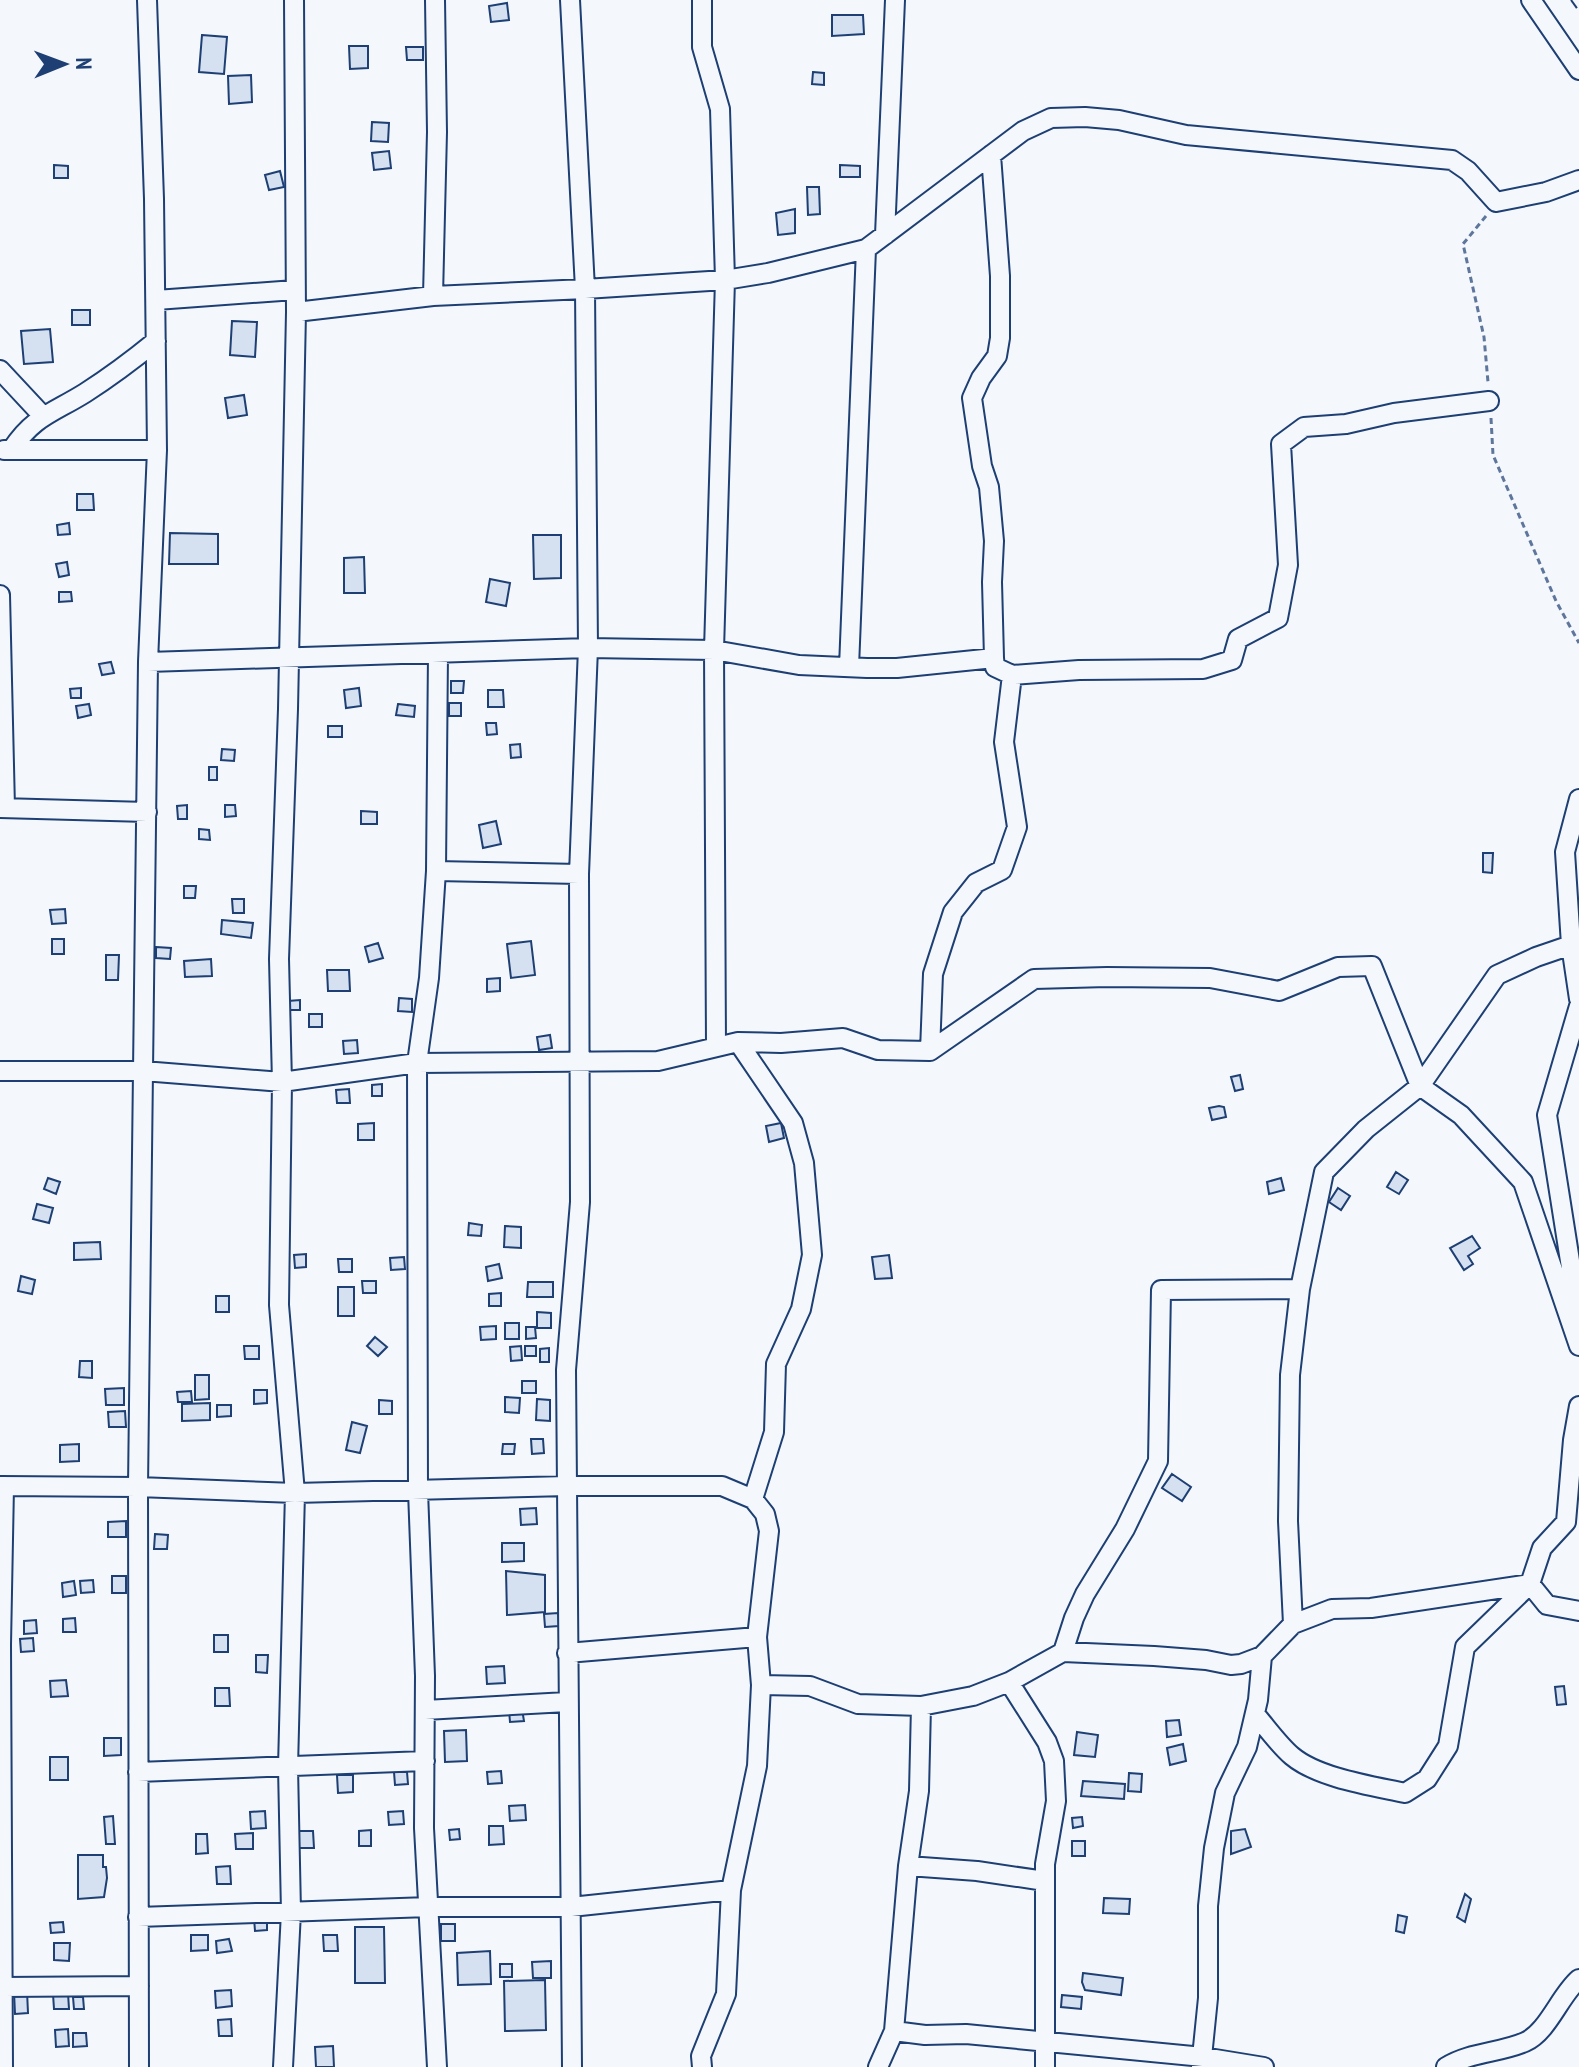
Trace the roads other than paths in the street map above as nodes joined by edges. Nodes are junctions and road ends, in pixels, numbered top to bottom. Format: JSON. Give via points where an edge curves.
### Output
{"nodes":[{"id":1,"x":147,"y":0,"type":"edge"},
{"id":2,"x":294,"y":0,"type":"edge"},
{"id":3,"x":435,"y":0,"type":"edge"},
{"id":4,"x":570,"y":0,"type":"edge"},
{"id":5,"x":702,"y":0,"type":"edge"},
{"id":6,"x":895,"y":0,"type":"edge"},
{"id":7,"x":1531,"y":0,"type":"edge"},
{"id":8,"x":1579,"y":70,"type":"edge"},
{"id":9,"x":991,"y":155,"type":"junction"},
{"id":10,"x":1579,"y":180,"type":"edge"},
{"id":11,"x":885,"y":235,"type":"junction"},
{"id":12,"x":866,"y":249,"type":"junction"},
{"id":13,"x":725,"y":280,"type":"junction"},
{"id":14,"x":585,"y":289,"type":"junction"},
{"id":15,"x":295,"y":290,"type":"junction"},
{"id":16,"x":433,"y":296,"type":"junction"},
{"id":17,"x":156,"y":300,"type":"junction"},
{"id":18,"x":296,"y":312,"type":"junction"},
{"id":19,"x":156,"y":341,"type":"junction"},
{"id":20,"x":0,"y":370,"type":"edge"},
{"id":21,"x":1489,"y":401,"type":"road end"},
{"id":22,"x":42,"y":415,"type":"junction"},
{"id":23,"x":6,"y":450,"type":"edge"},
{"id":24,"x":157,"y":450,"type":"junction"},
{"id":25,"x":0,"y":595,"type":"edge"},
{"id":26,"x":588,"y":648,"type":"junction"},
{"id":27,"x":714,"y":650,"type":"junction"},
{"id":28,"x":438,"y":653,"type":"junction"},
{"id":29,"x":289,"y":657,"type":"junction"},
{"id":30,"x":994,"y":658,"type":"junction"},
{"id":31,"x":148,"y":662,"type":"junction"},
{"id":32,"x":849,"y":667,"type":"junction"},
{"id":33,"x":1012,"y":675,"type":"junction"},
{"id":34,"x":1579,"y":799,"type":"edge"},
{"id":35,"x":2,"y":808,"type":"edge"},
{"id":36,"x":147,"y":812,"type":"junction"},
{"id":37,"x":436,"y":871,"type":"junction"},
{"id":38,"x":579,"y":874,"type":"junction"},
{"id":39,"x":1571,"y":945,"type":"junction"},
{"id":40,"x":1579,"y":999,"type":"edge"},
{"id":41,"x":1579,"y":1006,"type":"edge"},
{"id":42,"x":738,"y":1042,"type":"junction"},
{"id":43,"x":716,"y":1046,"type":"junction"},
{"id":44,"x":930,"y":1051,"type":"junction"},
{"id":45,"x":578,"y":1061,"type":"junction"},
{"id":46,"x":417,"y":1063,"type":"junction"},
{"id":47,"x":0,"y":1071,"type":"edge"},
{"id":48,"x":143,"y":1071,"type":"junction"},
{"id":49,"x":282,"y":1082,"type":"junction"},
{"id":50,"x":1420,"y":1086,"type":"junction"},
{"id":51,"x":1300,"y":1289,"type":"junction"},
{"id":52,"x":1579,"y":1321,"type":"edge"},
{"id":53,"x":1579,"y":1346,"type":"edge"},
{"id":54,"x":1579,"y":1406,"type":"edge"},
{"id":55,"x":2,"y":1486,"type":"edge"},
{"id":56,"x":567,"y":1486,"type":"junction"},
{"id":57,"x":138,"y":1487,"type":"junction"},
{"id":58,"x":418,"y":1491,"type":"junction"},
{"id":59,"x":295,"y":1493,"type":"junction"},
{"id":60,"x":753,"y":1499,"type":"junction"},
{"id":61,"x":1530,"y":1584,"type":"junction"},
{"id":62,"x":1579,"y":1611,"type":"edge"},
{"id":63,"x":1293,"y":1624,"type":"junction"},
{"id":64,"x":757,"y":1637,"type":"junction"},
{"id":65,"x":1063,"y":1652,"type":"junction"},
{"id":66,"x":567,"y":1653,"type":"junction"},
{"id":67,"x":1262,"y":1656,"type":"junction"},
{"id":68,"x":1009,"y":1682,"type":"junction"},
{"id":69,"x":761,"y":1685,"type":"junction"},
{"id":70,"x":567,"y":1702,"type":"junction"},
{"id":71,"x":921,"y":1706,"type":"junction"},
{"id":72,"x":425,"y":1710,"type":"junction"},
{"id":73,"x":1255,"y":1714,"type":"junction"},
{"id":74,"x":425,"y":1761,"type":"junction"},
{"id":75,"x":288,"y":1767,"type":"junction"},
{"id":76,"x":138,"y":1772,"type":"junction"},
{"id":77,"x":908,"y":1866,"type":"junction"},
{"id":78,"x":1045,"y":1881,"type":"junction"},
{"id":79,"x":731,"y":1890,"type":"junction"},
{"id":80,"x":429,"y":1907,"type":"junction"},
{"id":81,"x":571,"y":1907,"type":"junction"},
{"id":82,"x":291,"y":1912,"type":"junction"},
{"id":83,"x":138,"y":1917,"type":"junction"},
{"id":84,"x":1579,"y":1979,"type":"edge"},
{"id":85,"x":139,"y":1986,"type":"junction"},
{"id":86,"x":3,"y":1987,"type":"junction"},
{"id":87,"x":894,"y":2031,"type":"junction"},
{"id":88,"x":1044,"y":2042,"type":"junction"},
{"id":89,"x":1202,"y":2062,"type":"edge"},
{"id":90,"x":3,"y":2067,"type":"edge"},
{"id":91,"x":139,"y":2067,"type":"edge"},
{"id":92,"x":283,"y":2067,"type":"edge"},
{"id":93,"x":437,"y":2067,"type":"edge"},
{"id":94,"x":572,"y":2067,"type":"edge"},
{"id":95,"x":702,"y":2067,"type":"edge"},
{"id":96,"x":878,"y":2067,"type":"edge"},
{"id":97,"x":1045,"y":2067,"type":"edge"},
{"id":98,"x":1264,"y":2067,"type":"edge"},
{"id":99,"x":1446,"y":2067,"type":"edge"}],
"edges":[{"from":1,"to":17,"type":"street"},
{"from":2,"to":15,"type":"street"},
{"from":3,"to":16,"type":"street"},
{"from":4,"to":14,"type":"street"},
{"from":5,"to":13,"type":"street","via":[[702,47],[720,109]]},
{"from":6,"to":11,"type":"street"},
{"from":7,"to":8,"type":"street"},
{"from":9,"to":10,"type":"street","via":[[1051,118],[1107,119],[1186,135],[1452,160],[1496,202]]},
{"from":9,"to":11,"type":"street"},
{"from":9,"to":30,"type":"street","via":[[1000,338],[997,356],[972,398],[994,541]]},
{"from":11,"to":12,"type":"street"},
{"from":12,"to":13,"type":"street"},
{"from":12,"to":32,"type":"street"},
{"from":13,"to":14,"type":"street"},
{"from":13,"to":27,"type":"street"},
{"from":14,"to":16,"type":"street"},
{"from":14,"to":26,"type":"street"},
{"from":15,"to":17,"type":"street"},
{"from":15,"to":18,"type":"street"},
{"from":16,"to":18,"type":"street"},
{"from":17,"to":19,"type":"street"},
{"from":18,"to":29,"type":"street"},
{"from":19,"to":22,"type":"street","via":[[84,393]]},
{"from":19,"to":24,"type":"street"},
{"from":20,"to":22,"type":"street"},
{"from":21,"to":33,"type":"street","via":[[1304,427],[1281,444],[1288,565],[1278,618],[1238,639],[1232,660],[1203,669]]},
{"from":22,"to":23,"type":"street"},
{"from":23,"to":24,"type":"street"},
{"from":24,"to":31,"type":"street"},
{"from":25,"to":35,"type":"street"},
{"from":26,"to":27,"type":"street"},
{"from":26,"to":28,"type":"street"},
{"from":26,"to":38,"type":"street"},
{"from":27,"to":32,"type":"street","via":[[799,665]]},
{"from":27,"to":43,"type":"street"},
{"from":28,"to":29,"type":"street"},
{"from":28,"to":37,"type":"street"},
{"from":29,"to":31,"type":"street"},
{"from":29,"to":49,"type":"street","via":[[279,959]]},
{"from":30,"to":32,"type":"street"},
{"from":30,"to":33,"type":"street","via":[[995,667]]},
{"from":31,"to":36,"type":"street"},
{"from":33,"to":44,"type":"street","via":[[1004,742],[1017,827],[1002,870],[976,883],[953,912],[933,974]]},
{"from":34,"to":39,"type":"street","via":[[1565,852]]},
{"from":35,"to":36,"type":"street"},
{"from":36,"to":48,"type":"street"},
{"from":37,"to":38,"type":"street"},
{"from":37,"to":46,"type":"street"},
{"from":38,"to":45,"type":"street"},
{"from":39,"to":40,"type":"street"},
{"from":39,"to":50,"type":"street","via":[[1497,975]]},
{"from":41,"to":52,"type":"street","via":[[1547,1115]]},
{"from":42,"to":43,"type":"street"},
{"from":42,"to":44,"type":"street","via":[[843,1038],[878,1050]]},
{"from":42,"to":60,"type":"street","via":[[793,1123],[804,1163],[812,1255],[801,1309],[776,1364],[774,1432]]},
{"from":43,"to":45,"type":"street","via":[[658,1061]]},
{"from":44,"to":50,"type":"street","via":[[1034,979],[1210,978],[1279,991],[1338,967],[1372,966]]},
{"from":45,"to":46,"type":"street"},
{"from":45,"to":56,"type":"street","via":[[580,1202],[566,1370]]},
{"from":46,"to":49,"type":"street"},
{"from":46,"to":58,"type":"street"},
{"from":47,"to":48,"type":"street"},
{"from":48,"to":49,"type":"street"},
{"from":48,"to":57,"type":"street"},
{"from":49,"to":59,"type":"street","via":[[279,1305]]},
{"from":50,"to":51,"type":"street","via":[[1366,1129],[1324,1172]]},
{"from":50,"to":53,"type":"street","via":[[1461,1115],[1523,1182]]},
{"from":51,"to":63,"type":"street","via":[[1290,1375]]},
{"from":51,"to":65,"type":"street","via":[[1161,1290],[1158,1461],[1085,1594]]},
{"from":54,"to":61,"type":"street","via":[[1566,1522],[1542,1548]]},
{"from":55,"to":57,"type":"street"},
{"from":55,"to":86,"type":"street"},
{"from":56,"to":58,"type":"street"},
{"from":56,"to":60,"type":"street","via":[[722,1486]]},
{"from":56,"to":66,"type":"street"},
{"from":57,"to":59,"type":"street"},
{"from":57,"to":76,"type":"street"},
{"from":58,"to":59,"type":"street"},
{"from":58,"to":72,"type":"street"},
{"from":59,"to":75,"type":"street"},
{"from":60,"to":64,"type":"street","via":[[765,1514],[769,1531]]},
{"from":61,"to":62,"type":"street","via":[[1547,1605]]},
{"from":61,"to":63,"type":"street","via":[[1332,1609]]},
{"from":61,"to":73,"type":"street","via":[[1465,1647],[1448,1746],[1427,1779],[1405,1793],[1358,1784],[1294,1758]]},
{"from":63,"to":67,"type":"street"},
{"from":64,"to":66,"type":"street"},
{"from":64,"to":69,"type":"street"},
{"from":65,"to":67,"type":"street","via":[[1231,1665]]},
{"from":65,"to":68,"type":"street"},
{"from":66,"to":70,"type":"street"},
{"from":67,"to":73,"type":"street"},
{"from":68,"to":71,"type":"street","via":[[973,1696]]},
{"from":68,"to":78,"type":"street","via":[[1054,1761],[1056,1801]]},
{"from":69,"to":71,"type":"street","via":[[810,1686],[858,1704]]},
{"from":69,"to":79,"type":"street","via":[[757,1766]]},
{"from":70,"to":72,"type":"street"},
{"from":70,"to":81,"type":"street"},
{"from":71,"to":77,"type":"street","via":[[919,1791]]},
{"from":72,"to":74,"type":"street"},
{"from":73,"to":89,"type":"street","via":[[1247,1747],[1225,1793],[1214,1848]]},
{"from":74,"to":75,"type":"street"},
{"from":74,"to":80,"type":"street"},
{"from":75,"to":76,"type":"street"},
{"from":75,"to":82,"type":"street"},
{"from":76,"to":83,"type":"street"},
{"from":77,"to":78,"type":"street"},
{"from":77,"to":87,"type":"street"},
{"from":78,"to":88,"type":"street"},
{"from":79,"to":81,"type":"street"},
{"from":79,"to":95,"type":"street","via":[[726,1994],[701,2056]]},
{"from":80,"to":81,"type":"street"},
{"from":80,"to":82,"type":"street"},
{"from":80,"to":93,"type":"street"},
{"from":81,"to":94,"type":"street"},
{"from":82,"to":83,"type":"street"},
{"from":82,"to":92,"type":"street"},
{"from":83,"to":85,"type":"street"},
{"from":84,"to":99,"type":"street","via":[[1527,2041]]},
{"from":85,"to":86,"type":"street"},
{"from":85,"to":91,"type":"street"},
{"from":86,"to":90,"type":"street"},
{"from":87,"to":88,"type":"street"},
{"from":87,"to":96,"type":"street"},
{"from":88,"to":89,"type":"street"},
{"from":88,"to":97,"type":"street"},
{"from":89,"to":98,"type":"street"}]}
